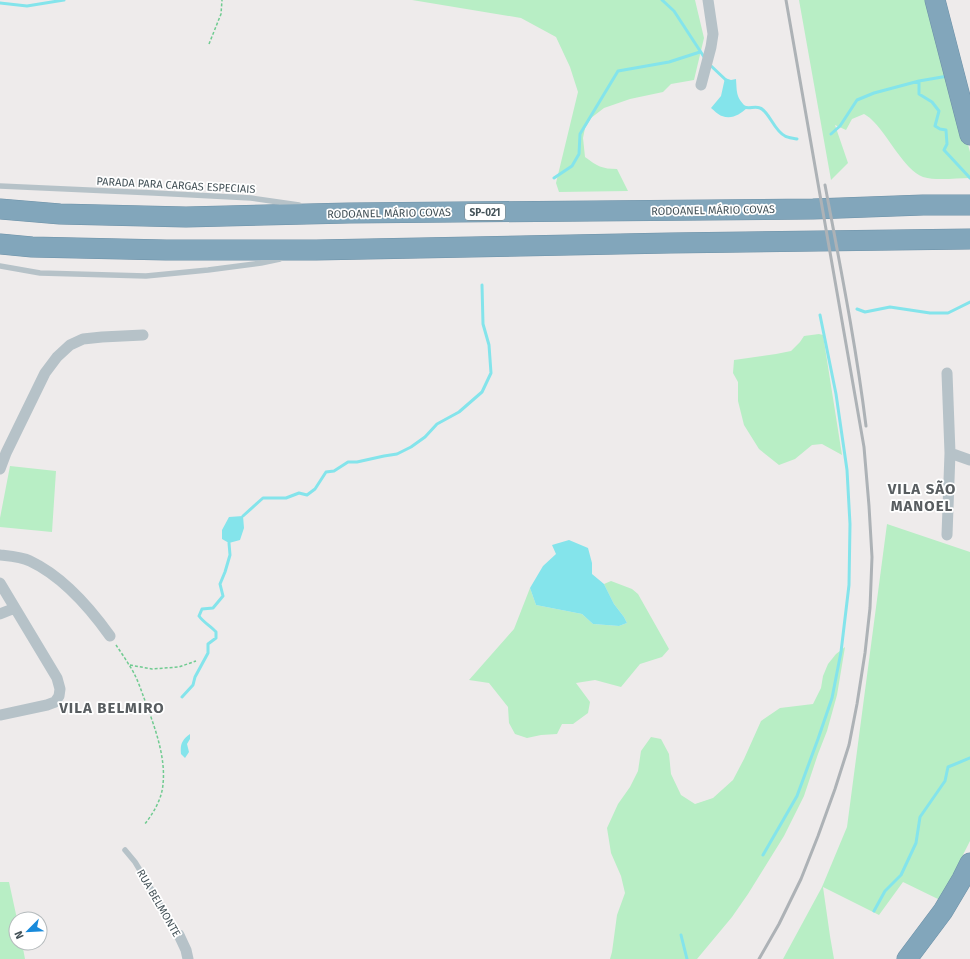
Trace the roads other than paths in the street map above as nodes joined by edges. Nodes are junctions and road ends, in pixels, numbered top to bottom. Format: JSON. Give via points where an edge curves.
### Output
{"nodes":[{"id":1,"x":708,"y":0,"type":"edge"},
{"id":2,"x":935,"y":0,"type":"edge"},
{"id":3,"x":948,"y":0,"type":"edge"},
{"id":4,"x":970,"y":80,"type":"edge"},
{"id":5,"x":701,"y":85,"type":"dead end"},
{"id":6,"x":970,"y":135,"type":"edge"},
{"id":7,"x":0,"y":186,"type":"edge"},
{"id":8,"x":970,"y":205,"type":"edge"},
{"id":9,"x":304,"y":206,"type":"dead end"},
{"id":10,"x":319,"y":208,"type":"dead end"},
{"id":11,"x":0,"y":209,"type":"edge"},
{"id":12,"x":349,"y":212,"type":"junction"},
{"id":13,"x":970,"y":239,"type":"edge"},
{"id":14,"x":0,"y":244,"type":"edge"},
{"id":15,"x":316,"y":250,"type":"junction"},
{"id":16,"x":0,"y":266,"type":"edge"},
{"id":17,"x":143,"y":335,"type":"dead end"},
{"id":18,"x":947,"y":373,"type":"dead end"},
{"id":19,"x":950,"y":453,"type":"junction"},
{"id":20,"x":970,"y":460,"type":"edge"},
{"id":21,"x":0,"y":469,"type":"edge"},
{"id":22,"x":947,"y":535,"type":"dead end"},
{"id":23,"x":0,"y":555,"type":"edge"},
{"id":24,"x":0,"y":583,"type":"edge"},
{"id":25,"x":15,"y":608,"type":"junction"},
{"id":26,"x":0,"y":614,"type":"edge"},
{"id":27,"x":110,"y":636,"type":"road end"},
{"id":28,"x":0,"y":715,"type":"edge"},
{"id":29,"x":125,"y":850,"type":"dead end"},
{"id":30,"x":970,"y":863,"type":"edge"},
{"id":31,"x":970,"y":889,"type":"edge"},
{"id":32,"x":179,"y":935,"type":"joint"},
{"id":33,"x":188,"y":959,"type":"edge"},
{"id":34,"x":907,"y":959,"type":"edge"},
{"id":35,"x":922,"y":959,"type":"edge"}],
"edges":[{"from":1,"to":5,"type":"street","via":[[713,34]]},
{"from":2,"to":6,"type":"highway"},
{"from":3,"to":4,"type":"highway"},
{"from":7,"to":9,"type":"lane","name":"PARADA PARA CARGAS ESPECIAIS","via":[[251,198]]},
{"from":8,"to":12,"type":"highway","name":"RODOANEL MÁRIO COVAS","number":"SP-021"},
{"from":10,"to":12,"type":"lane"},
{"from":11,"to":12,"type":"highway","name":"RODOANEL MÁRIO COVAS","number":"SP-021","via":[[60,214],[186,217]]},
{"from":13,"to":15,"type":"highway"},
{"from":14,"to":15,"type":"highway","via":[[166,250]]},
{"from":15,"to":16,"type":"lane","via":[[261,263],[146,276],[40,273]]},
{"from":17,"to":21,"type":"street","via":[[83,339],[70,345],[57,356],[45,373]]},
{"from":18,"to":19,"type":"street"},
{"from":19,"to":20,"type":"street"},
{"from":19,"to":22,"type":"street"},
{"from":23,"to":27,"type":"street","via":[[29,560],[48,571],[67,586],[99,620]]},
{"from":24,"to":25,"type":"street"},
{"from":25,"to":26,"type":"street"},
{"from":25,"to":28,"type":"street","via":[[57,678],[60,689],[59,696],[54,702]]},
{"from":29,"to":32,"type":"lane","name":"RUA BELMONTE","via":[[135,862]]},
{"from":30,"to":34,"type":"highway","via":[[943,911]]},
{"from":31,"to":35,"type":"highway"},
{"from":32,"to":33,"type":"street","name":"RUA BELMONTE"}]}
